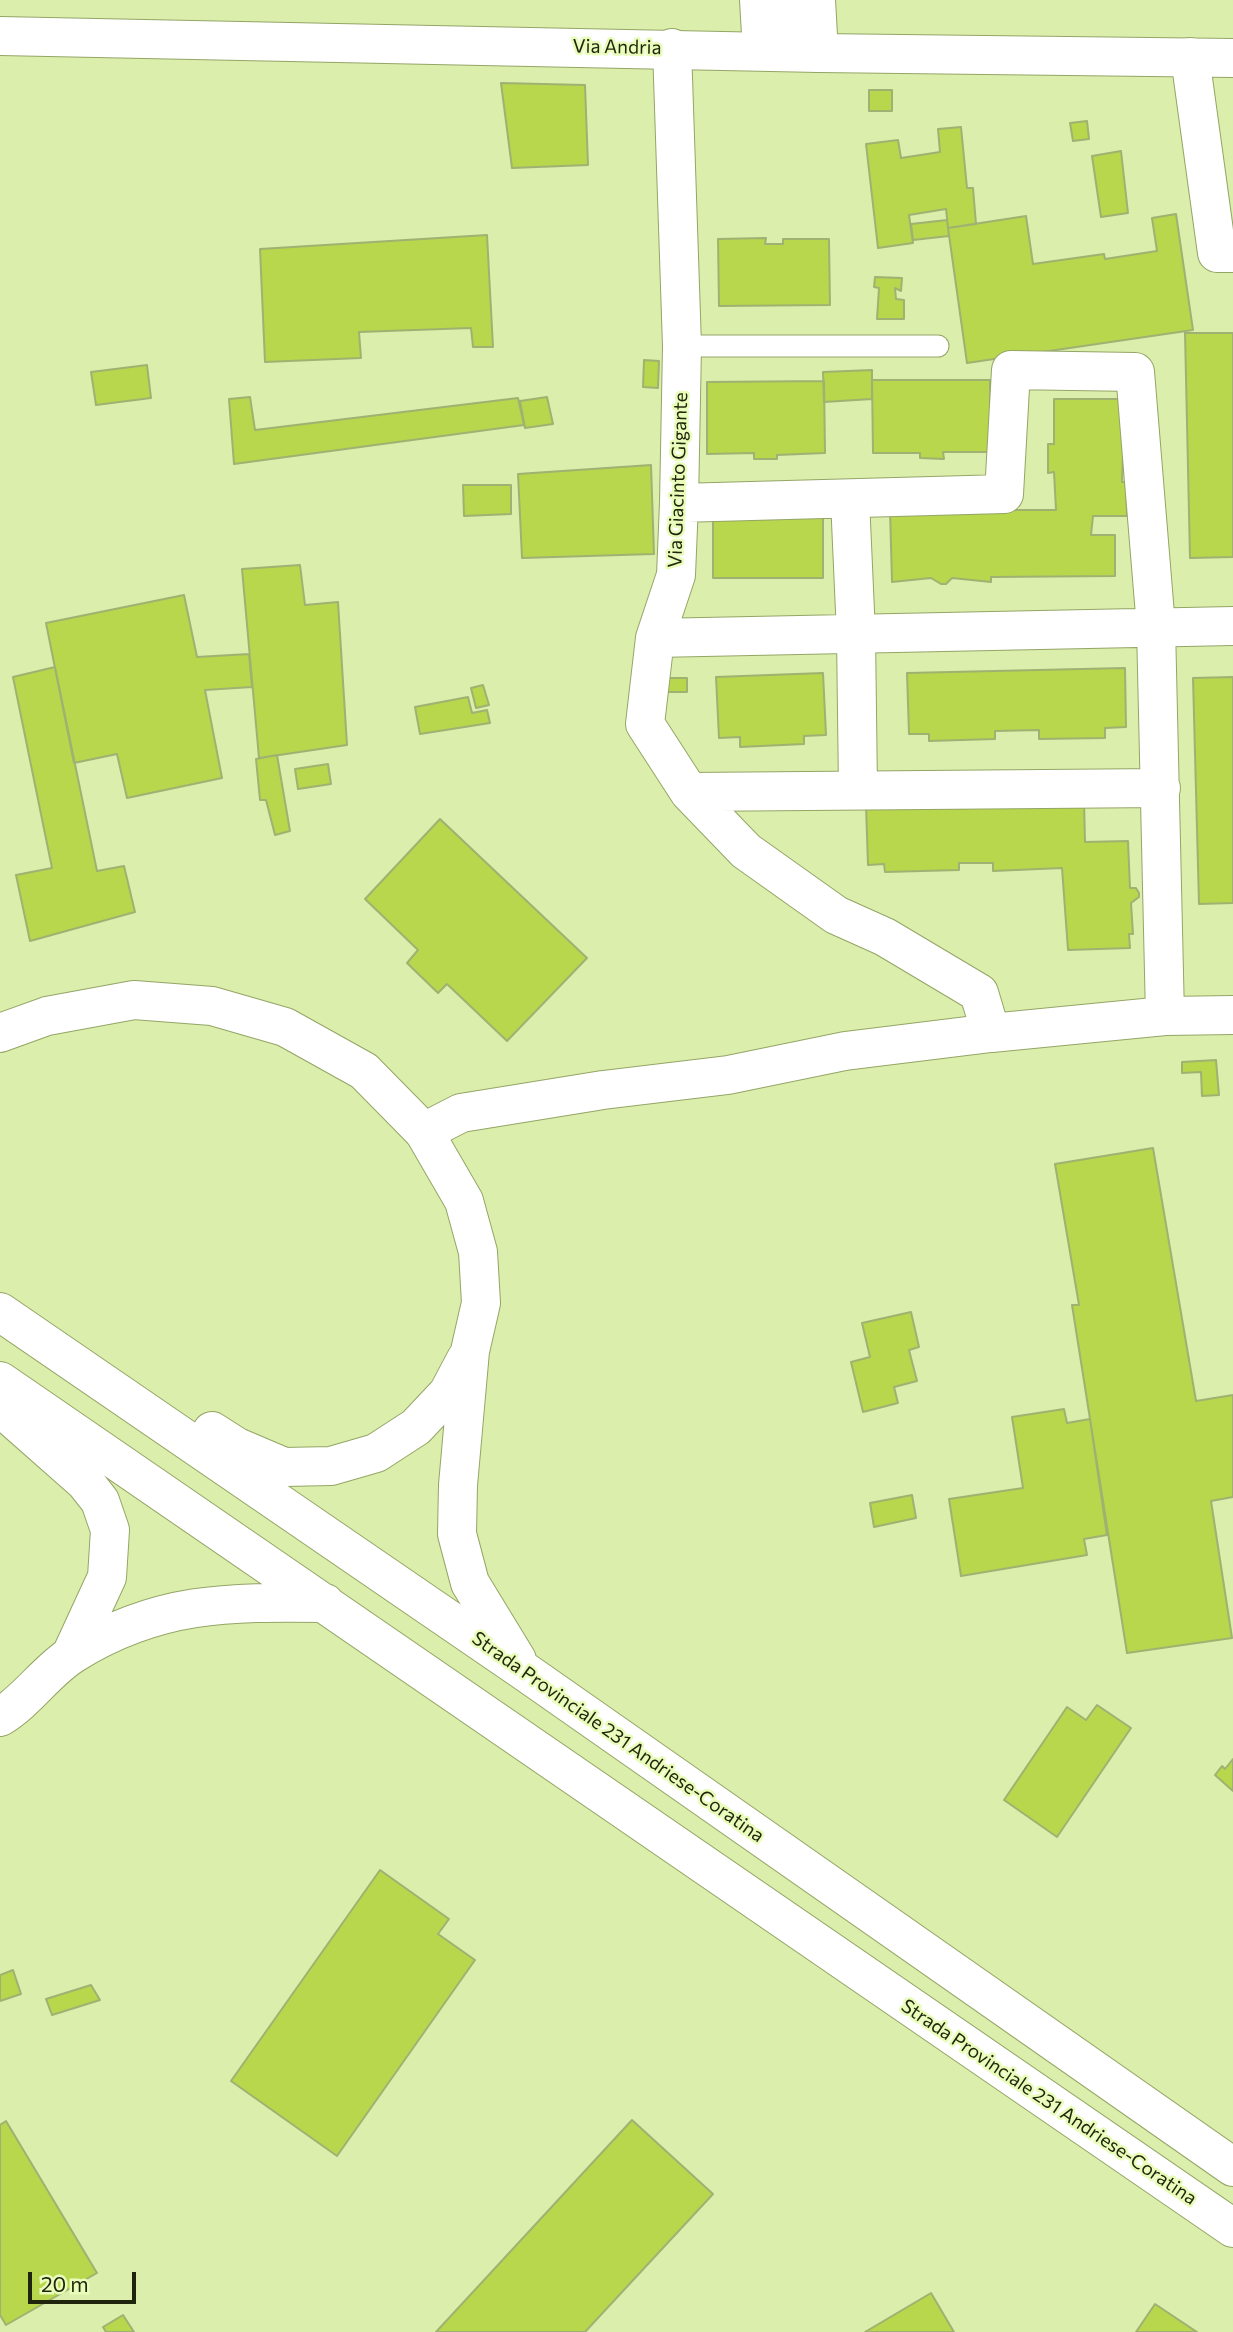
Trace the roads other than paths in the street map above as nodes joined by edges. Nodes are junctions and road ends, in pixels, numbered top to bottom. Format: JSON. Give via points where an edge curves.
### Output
{"nodes":[{"id":1,"x":759,"y":0,"type":"edge"},
{"id":2,"x":787,"y":0,"type":"edge"},
{"id":3,"x":816,"y":0,"type":"edge"},
{"id":4,"x":0,"y":36,"type":"edge"},
{"id":5,"x":672,"y":48,"type":"junction"},
{"id":6,"x":790,"y":52,"type":"junction"},
{"id":7,"x":1190,"y":57,"type":"junction"},
{"id":8,"x":1233,"y":58,"type":"edge"},
{"id":9,"x":1233,"y":253,"type":"edge"},
{"id":10,"x":682,"y":346,"type":"junction"},
{"id":11,"x":938,"y":346,"type":"dead end"},
{"id":12,"x":850,"y":499,"type":"junction"},
{"id":13,"x":679,"y":503,"type":"junction"},
{"id":14,"x":1233,"y":625,"type":"edge"},
{"id":15,"x":1156,"y":627,"type":"junction"},
{"id":16,"x":856,"y":634,"type":"junction"},
{"id":17,"x":655,"y":638,"type":"junction"},
{"id":18,"x":1161,"y":788,"type":"junction"},
{"id":19,"x":858,"y":790,"type":"junction"},
{"id":20,"x":689,"y":792,"type":"junction"},
{"id":21,"x":1233,"y":1015,"type":"edge"},
{"id":22,"x":1165,"y":1016,"type":"junction"},
{"id":23,"x":0,"y":1033,"type":"edge"},
{"id":24,"x":991,"y":1033,"type":"junction"},
{"id":25,"x":424,"y":1132,"type":"junction"},
{"id":26,"x":0,"y":1299,"type":"edge"},
{"id":27,"x":0,"y":1311,"type":"edge"},
{"id":28,"x":470,"y":1350,"type":"junction"},
{"id":29,"x":0,"y":1381,"type":"edge"},
{"id":30,"x":0,"y":1407,"type":"edge"},
{"id":31,"x":326,"y":1604,"type":"junction"},
{"id":32,"x":71,"y":1655,"type":"junction"},
{"id":33,"x":524,"y":1671,"type":"junction"},
{"id":34,"x":0,"y":1717,"type":"edge"},
{"id":35,"x":1233,"y":2167,"type":"edge"},
{"id":36,"x":1233,"y":2228,"type":"edge"}],
"edges":[{"from":1,"to":6,"type":"main road"},
{"from":2,"to":6,"type":"main road"},
{"from":3,"to":6,"type":"main road"},
{"from":4,"to":5,"type":"main road","name":"Via Andria"},
{"from":5,"to":6,"type":"main road","name":"Via Andria"},
{"from":5,"to":10,"type":"main road","name":"Via Giacinto Gigante"},
{"from":6,"to":7,"type":"main road","name":"Via Andria"},
{"from":7,"to":8,"type":"main road","name":"Via Andria"},
{"from":7,"to":9,"type":"main road","via":[[1217,253]]},
{"from":10,"to":11,"type":"lane"},
{"from":10,"to":13,"type":"main road","name":"Via Giacinto Gigante"},
{"from":12,"to":13,"type":"main road"},
{"from":12,"to":15,"type":"main road","via":[[1004,494],[1011,370],[1135,372]]},
{"from":12,"to":16,"type":"main road"},
{"from":13,"to":17,"type":"main road","name":"Via Giacinto Gigante","via":[[676,575]]},
{"from":14,"to":15,"type":"main road"},
{"from":15,"to":16,"type":"main road"},
{"from":15,"to":18,"type":"main road"},
{"from":16,"to":17,"type":"main road"},
{"from":16,"to":19,"type":"main road"},
{"from":17,"to":20,"type":"main road","name":"Via Giacinto Gigante","via":[[645,724]]},
{"from":18,"to":19,"type":"main road"},
{"from":18,"to":22,"type":"main road"},
{"from":19,"to":20,"type":"main road"},
{"from":20,"to":24,"type":"main road","name":"Via Giacinto Gigante","via":[[746,851],[836,915],[885,937],[979,993]]},
{"from":21,"to":22,"type":"main road"},
{"from":22,"to":24,"type":"main road"},
{"from":23,"to":25,"type":"main road","via":[[47,1016],[134,1000],[212,1006],[285,1027],[364,1071]]},
{"from":24,"to":25,"type":"main road","via":[[845,1051],[728,1075],[461,1113]]},
{"from":25,"to":28,"type":"main road","via":[[464,1201],[478,1252],[481,1303]]},
{"from":26,"to":28,"type":"main road","via":[[15,1301],[237,1447],[284,1467],[331,1466],[376,1453],[416,1427],[448,1393]]},
{"from":27,"to":33,"type":"main road","name":"Strada Provinciale 231 Andriese-Coratina"},
{"from":28,"to":33,"type":"main road","via":[[457,1534],[470,1583]]},
{"from":29,"to":31,"type":"main road","name":"Strada Provinciale 231 Andriese-Coratina"},
{"from":30,"to":32,"type":"main road","via":[[85,1482],[100,1501],[110,1530],[107,1577]]},
{"from":31,"to":32,"type":"main road","via":[[257,1602],[193,1607],[142,1619]]},
{"from":31,"to":36,"type":"main road","name":"Strada Provinciale 231 Andriese-Coratina"},
{"from":32,"to":34,"type":"main road"},
{"from":33,"to":35,"type":"main road","name":"Strada Provinciale 231 Andriese-Coratina"}]}
